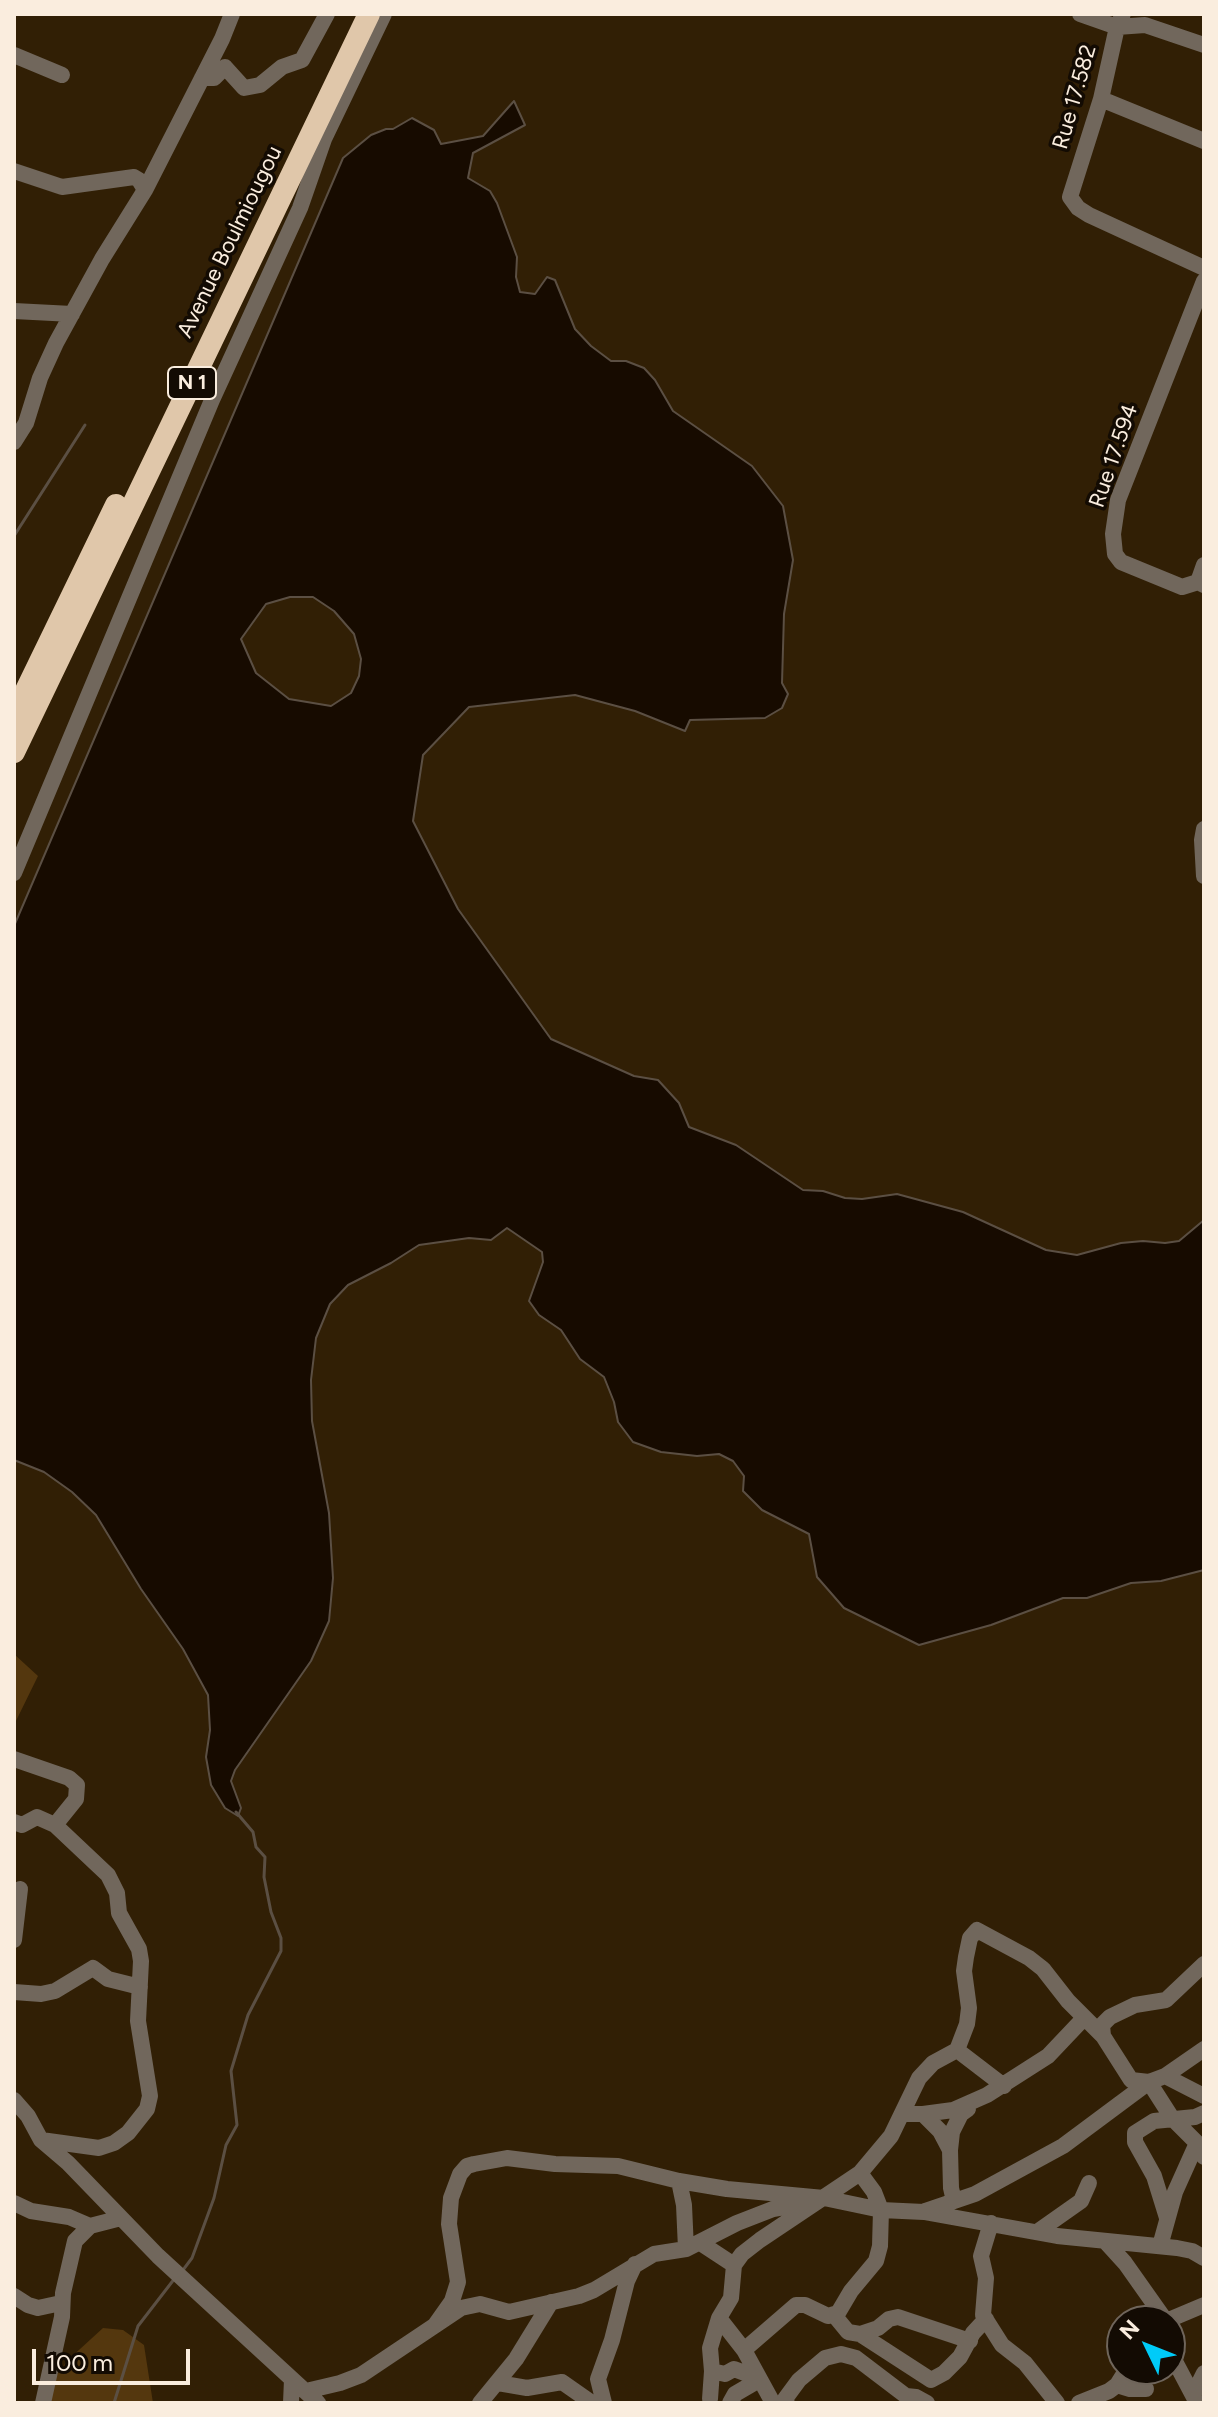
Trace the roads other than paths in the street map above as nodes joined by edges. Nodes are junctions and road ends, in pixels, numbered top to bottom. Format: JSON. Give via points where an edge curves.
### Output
{"nodes":[{"id":1,"x":232,"y":14,"type":"edge"},
{"id":2,"x":327,"y":14,"type":"edge"},
{"id":3,"x":353,"y":14,"type":"edge"},
{"id":4,"x":369,"y":14,"type":"edge"},
{"id":5,"x":384,"y":14,"type":"edge"},
{"id":6,"x":1080,"y":14,"type":"edge"},
{"id":7,"x":1120,"y":21,"type":"edge"},
{"id":8,"x":1204,"y":45,"type":"edge"},
{"id":9,"x":14,"y":55,"type":"edge"},
{"id":10,"x":62,"y":75,"type":"dead end"},
{"id":11,"x":202,"y":78,"type":"junction"},
{"id":12,"x":1101,"y":99,"type":"junction"},
{"id":13,"x":1204,"y":141,"type":"edge"},
{"id":14,"x":14,"y":171,"type":"edge"},
{"id":15,"x":145,"y":190,"type":"junction"},
{"id":16,"x":1204,"y":268,"type":"edge"},
{"id":17,"x":1204,"y":281,"type":"edge"},
{"id":18,"x":14,"y":311,"type":"edge"},
{"id":19,"x":72,"y":314,"type":"junction"},
{"id":20,"x":14,"y":442,"type":"edge"},
{"id":21,"x":1204,"y":565,"type":"edge"},
{"id":22,"x":1201,"y":584,"type":"edge"},
{"id":23,"x":14,"y":715,"type":"edge"},
{"id":24,"x":14,"y":752,"type":"edge"},
{"id":25,"x":1203,"y":836,"type":"edge"},
{"id":26,"x":14,"y":873,"type":"edge"},
{"id":27,"x":1204,"y":876,"type":"edge"},
{"id":28,"x":14,"y":1759,"type":"edge"},
{"id":29,"x":55,"y":1825,"type":"junction"},
{"id":30,"x":17,"y":1827,"type":"edge"},
{"id":31,"x":20,"y":1889,"type":"dead end"},
{"id":32,"x":14,"y":1940,"type":"edge"},
{"id":33,"x":1204,"y":1964,"type":"edge"},
{"id":34,"x":140,"y":1987,"type":"junction"},
{"id":35,"x":14,"y":1992,"type":"edge"},
{"id":36,"x":1084,"y":2018,"type":"junction"},
{"id":37,"x":1103,"y":2036,"type":"junction"},
{"id":38,"x":1204,"y":2049,"type":"edge"},
{"id":39,"x":957,"y":2050,"type":"junction"},
{"id":40,"x":1157,"y":2079,"type":"junction"},
{"id":41,"x":1004,"y":2086,"type":"junction"},
{"id":42,"x":1204,"y":2096,"type":"edge"},
{"id":43,"x":14,"y":2100,"type":"edge"},
{"id":44,"x":968,"y":2109,"type":"dead end"},
{"id":45,"x":1204,"y":2113,"type":"edge"},
{"id":46,"x":903,"y":2114,"type":"junction"},
{"id":47,"x":923,"y":2114,"type":"junction"},
{"id":48,"x":1172,"y":2118,"type":"junction"},
{"id":49,"x":41,"y":2140,"type":"junction"},
{"id":50,"x":950,"y":2150,"type":"junction"},
{"id":51,"x":1201,"y":2150,"type":"edge"},
{"id":52,"x":860,"y":2173,"type":"junction"},
{"id":53,"x":679,"y":2181,"type":"junction"},
{"id":54,"x":1089,"y":2183,"type":"dead end"},
{"id":55,"x":824,"y":2198,"type":"junction"},
{"id":56,"x":954,"y":2201,"type":"junction"},
{"id":57,"x":14,"y":2203,"type":"edge"},
{"id":58,"x":881,"y":2210,"type":"junction"},
{"id":59,"x":924,"y":2212,"type":"junction"},
{"id":60,"x":121,"y":2218,"type":"junction"},
{"id":61,"x":1167,"y":2218,"type":"junction"},
{"id":62,"x":991,"y":2223,"type":"junction"},
{"id":63,"x":90,"y":2226,"type":"junction"},
{"id":64,"x":1037,"y":2232,"type":"junction"},
{"id":65,"x":1105,"y":2241,"type":"junction"},
{"id":66,"x":693,"y":2245,"type":"junction"},
{"id":67,"x":1160,"y":2246,"type":"junction"},
{"id":68,"x":1204,"y":2258,"type":"edge"},
{"id":69,"x":635,"y":2264,"type":"junction"},
{"id":70,"x":734,"y":2265,"type":"junction"},
{"id":71,"x":14,"y":2296,"type":"edge"},
{"id":72,"x":551,"y":2302,"type":"junction"},
{"id":73,"x":61,"y":2303,"type":"junction"},
{"id":74,"x":1155,"y":2305,"type":"edge"},
{"id":75,"x":834,"y":2315,"type":"junction"},
{"id":76,"x":719,"y":2318,"type":"junction"},
{"id":77,"x":986,"y":2319,"type":"junction"},
{"id":78,"x":435,"y":2325,"type":"junction"},
{"id":79,"x":765,"y":2331,"type":"junction"},
{"id":80,"x":860,"y":2334,"type":"junction"},
{"id":81,"x":970,"y":2341,"type":"junction"},
{"id":82,"x":744,"y":2350,"type":"junction"},
{"id":83,"x":712,"y":2371,"type":"junction"},
{"id":84,"x":1204,"y":2373,"type":"edge"},
{"id":85,"x":292,"y":2379,"type":"junction"},
{"id":86,"x":759,"y":2380,"type":"junction"},
{"id":87,"x":498,"y":2383,"type":"junction"},
{"id":88,"x":1117,"y":2385,"type":"joint"},
{"id":89,"x":312,"y":2397,"type":"edge"},
{"id":90,"x":710,"y":2399,"type":"dead end"},
{"id":91,"x":1195,"y":2399,"type":"edge"},
{"id":92,"x":43,"y":2403,"type":"edge"},
{"id":93,"x":291,"y":2403,"type":"edge"},
{"id":94,"x":480,"y":2403,"type":"edge"},
{"id":95,"x":592,"y":2403,"type":"edge"},
{"id":96,"x":604,"y":2403,"type":"edge"},
{"id":97,"x":730,"y":2403,"type":"edge"},
{"id":98,"x":773,"y":2403,"type":"edge"},
{"id":99,"x":787,"y":2403,"type":"edge"},
{"id":100,"x":927,"y":2403,"type":"edge"},
{"id":101,"x":1057,"y":2403,"type":"edge"},
{"id":102,"x":1079,"y":2403,"type":"edge"},
{"id":103,"x":1136,"y":2403,"type":"edge"}],
"edges":[{"from":1,"to":11,"type":"street"},
{"from":2,"to":11,"type":"street","via":[[302,60],[282,67],[260,85],[244,88],[225,67],[214,78]]},
{"from":3,"to":23,"type":"highway","name":"Avenue Boulmiougou","number":"N 1"},
{"from":4,"to":24,"type":"highway","name":"Avenue Boulmiougou","number":"N 1"},
{"from":5,"to":26,"type":"street","via":[[324,139],[300,208],[212,400]]},
{"from":6,"to":7,"type":"street"},
{"from":7,"to":8,"type":"street"},
{"from":7,"to":12,"type":"street","name":"Rue 17.582"},
{"from":9,"to":10,"type":"street"},
{"from":11,"to":15,"type":"street"},
{"from":12,"to":13,"type":"street"},
{"from":12,"to":16,"type":"street","name":"Rue 17.582","via":[[1070,192],[1078,208]]},
{"from":14,"to":15,"type":"street","via":[[62,187],[134,177]]},
{"from":15,"to":19,"type":"street"},
{"from":17,"to":22,"type":"street","name":"Rue 17.594","via":[[1118,500],[1113,534],[1121,562],[1182,587]]},
{"from":18,"to":19,"type":"street"},
{"from":19,"to":20,"type":"street"},
{"from":21,"to":22,"type":"street"},
{"from":25,"to":27,"type":"street"},
{"from":28,"to":29,"type":"street","via":[[77,1785],[76,1799]]},
{"from":29,"to":30,"type":"street","via":[[37,1817]]},
{"from":29,"to":34,"type":"street","via":[[114,1883],[119,1913],[139,1949]]},
{"from":31,"to":32,"type":"street"},
{"from":33,"to":37,"type":"street","via":[[1166,2000],[1135,2005],[1110,2017],[1102,2025]]},
{"from":34,"to":35,"type":"street","via":[[108,1979],[93,1968],[55,1991]]},
{"from":34,"to":49,"type":"street","via":[[138,2021],[150,2096],[141,2118],[114,2143],[99,2148]]},
{"from":36,"to":37,"type":"street"},
{"from":36,"to":39,"type":"street","via":[[1039,1965],[977,1930],[966,1957],[968,2015]]},
{"from":36,"to":41,"type":"street","via":[[1048,2056]]},
{"from":37,"to":40,"type":"street","via":[[1131,2080]]},
{"from":38,"to":40,"type":"street"},
{"from":39,"to":41,"type":"street"},
{"from":39,"to":46,"type":"street","via":[[926,2069]]},
{"from":40,"to":42,"type":"street"},
{"from":40,"to":48,"type":"street"},
{"from":40,"to":56,"type":"street","via":[[1063,2146]]},
{"from":41,"to":47,"type":"street","via":[[968,2105]]},
{"from":43,"to":49,"type":"street"},
{"from":44,"to":50,"type":"street","via":[[952,2132]]},
{"from":45,"to":48,"type":"street"},
{"from":46,"to":47,"type":"street"},
{"from":46,"to":52,"type":"street"},
{"from":47,"to":50,"type":"street"},
{"from":48,"to":51,"type":"street"},
{"from":48,"to":61,"type":"street","via":[[1135,2133]]},
{"from":49,"to":60,"type":"street"},
{"from":50,"to":56,"type":"street"},
{"from":51,"to":61,"type":"street","via":[[1183,2171]]},
{"from":52,"to":55,"type":"street"},
{"from":52,"to":58,"type":"street"},
{"from":53,"to":55,"type":"street"},
{"from":53,"to":66,"type":"street"},
{"from":53,"to":78,"type":"street","via":[[618,2166],[521,2158],[467,2166],[449,2209],[458,2282]]},
{"from":54,"to":64,"type":"street","via":[[1081,2201]]},
{"from":55,"to":58,"type":"street"},
{"from":55,"to":66,"type":"street","via":[[773,2209]]},
{"from":55,"to":70,"type":"street","via":[[760,2240]]},
{"from":56,"to":59,"type":"street"},
{"from":57,"to":63,"type":"street"},
{"from":58,"to":59,"type":"street"},
{"from":58,"to":75,"type":"street","via":[[876,2261]]},
{"from":59,"to":62,"type":"street"},
{"from":60,"to":63,"type":"street"},
{"from":60,"to":85,"type":"street"},
{"from":61,"to":67,"type":"street"},
{"from":62,"to":64,"type":"street"},
{"from":62,"to":77,"type":"street","via":[[981,2256]]},
{"from":63,"to":73,"type":"street","via":[[75,2241]]},
{"from":64,"to":65,"type":"street"},
{"from":65,"to":67,"type":"street"},
{"from":65,"to":74,"type":"street"},
{"from":66,"to":69,"type":"street"},
{"from":66,"to":70,"type":"street"},
{"from":67,"to":68,"type":"street"},
{"from":69,"to":72,"type":"street","via":[[594,2290]]},
{"from":69,"to":96,"type":"street","via":[[598,2379]]},
{"from":70,"to":76,"type":"street","via":[[731,2298]]},
{"from":71,"to":73,"type":"street","via":[[38,2308]]},
{"from":72,"to":78,"type":"street","via":[[504,2312],[471,2304]]},
{"from":72,"to":87,"type":"street"},
{"from":73,"to":92,"type":"street"},
{"from":75,"to":79,"type":"street","via":[[800,2304]]},
{"from":75,"to":80,"type":"street","via":[[848,2332]]},
{"from":76,"to":82,"type":"street"},
{"from":76,"to":83,"type":"street","via":[[710,2348]]},
{"from":77,"to":81,"type":"street"},
{"from":77,"to":101,"type":"street","via":[[1002,2345],[1025,2363]]},
{"from":78,"to":89,"type":"street","via":[[361,2375]]},
{"from":79,"to":82,"type":"street"},
{"from":79,"to":86,"type":"street"},
{"from":80,"to":81,"type":"street","via":[[898,2317]]},
{"from":80,"to":81,"type":"street","via":[[931,2380],[960,2357]]},
{"from":82,"to":86,"type":"street"},
{"from":83,"to":86,"type":"street","via":[[725,2374],[734,2369]]},
{"from":83,"to":90,"type":"street"},
{"from":84,"to":91,"type":"street"},
{"from":85,"to":89,"type":"street"},
{"from":85,"to":93,"type":"street"},
{"from":86,"to":97,"type":"street"},
{"from":86,"to":98,"type":"street"},
{"from":87,"to":94,"type":"street"},
{"from":87,"to":95,"type":"street","via":[[527,2388],[562,2382]]},
{"from":88,"to":102,"type":"street"},
{"from":88,"to":103,"type":"street","via":[[1146,2389]]},
{"from":99,"to":100,"type":"street","via":[[799,2380],[825,2358],[841,2354],[856,2358],[906,2396]]}]}
